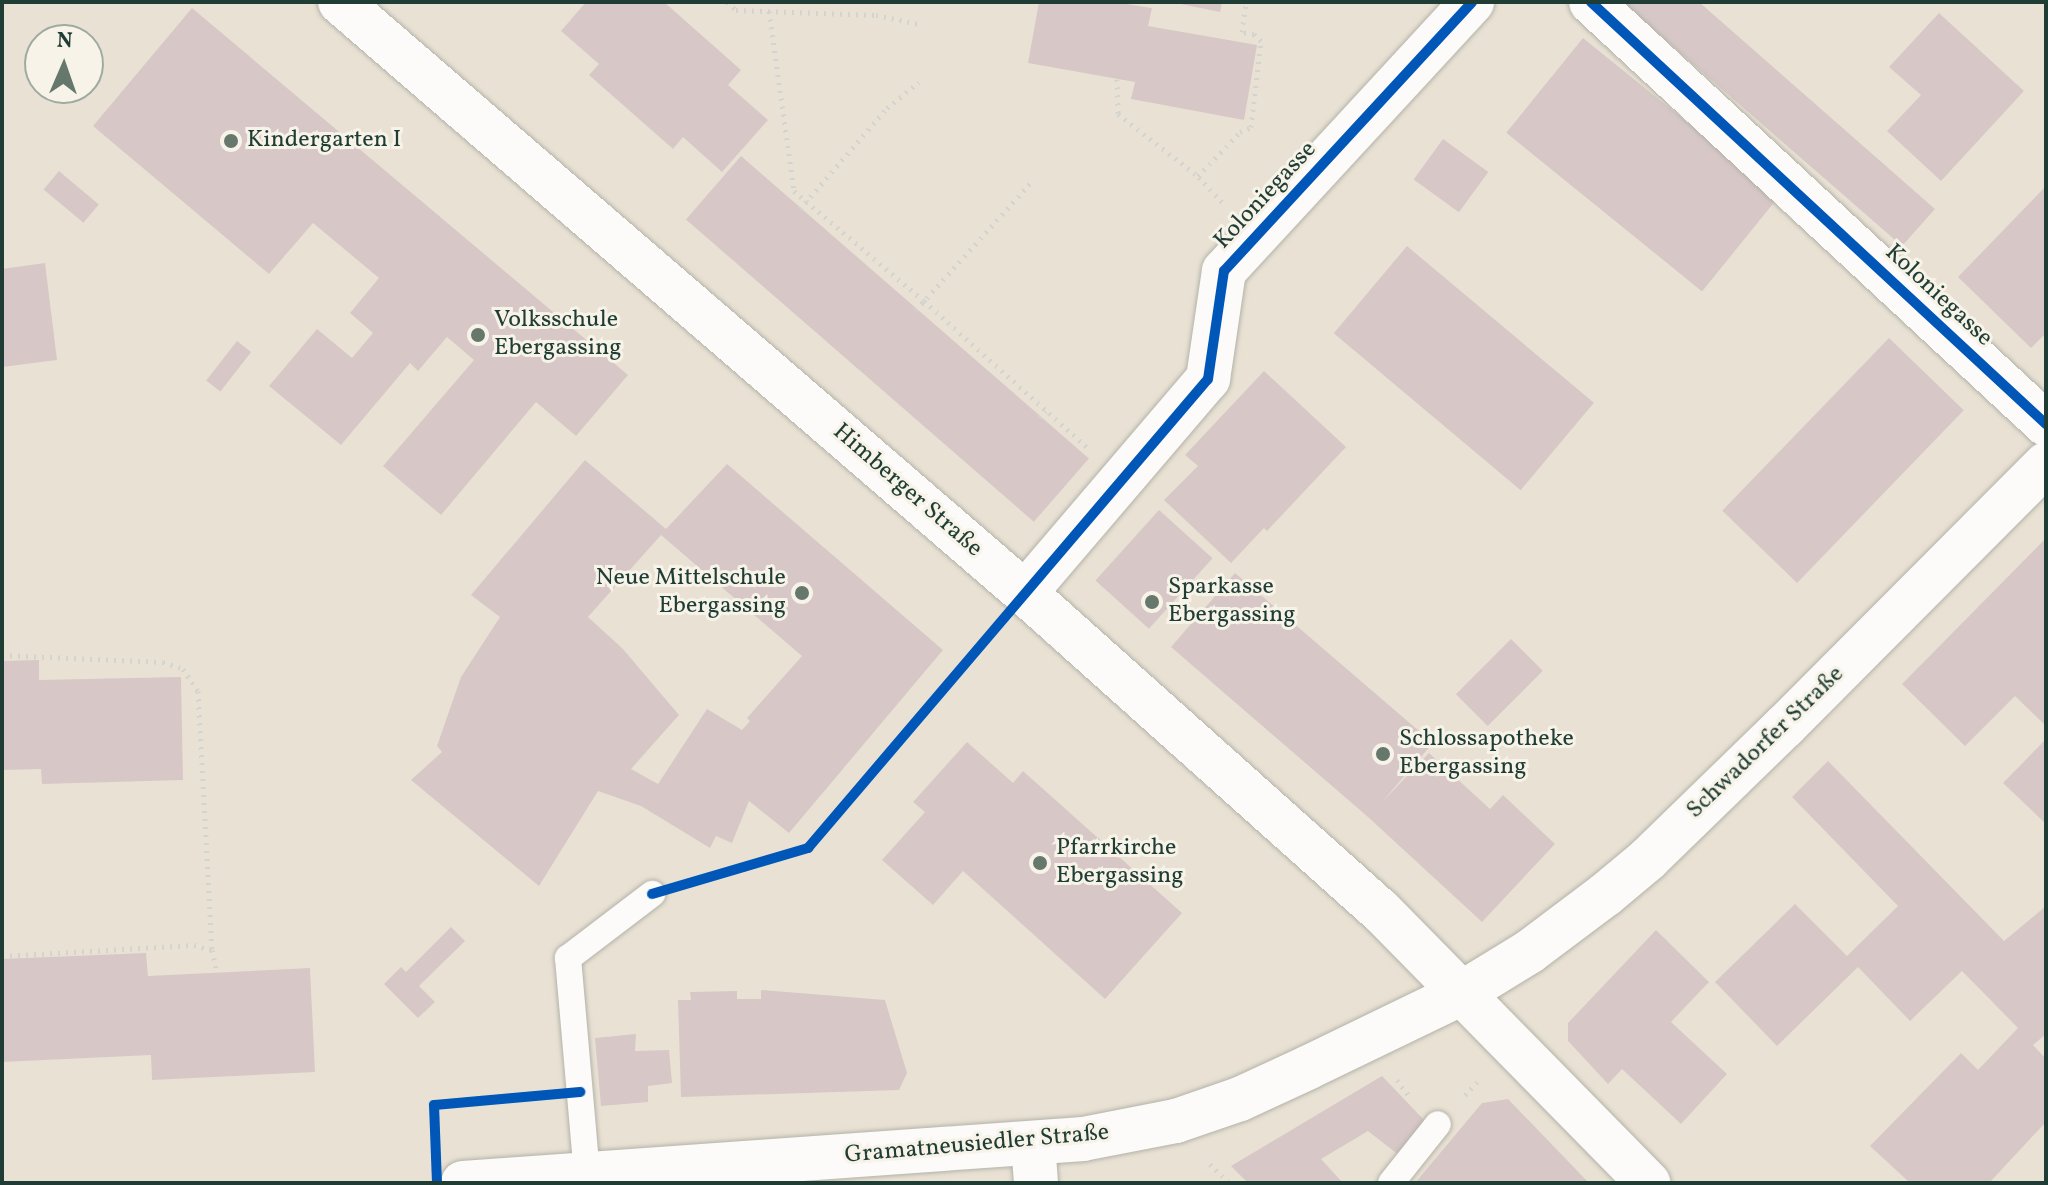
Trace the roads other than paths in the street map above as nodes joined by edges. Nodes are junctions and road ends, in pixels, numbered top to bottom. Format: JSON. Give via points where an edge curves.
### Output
{"nodes":[{"id":1,"x":340,"y":2,"type":"edge"},
{"id":2,"x":1472,"y":2,"type":"edge"},
{"id":3,"x":1591,"y":2,"type":"edge"},
{"id":4,"x":2046,"y":424,"type":"edge"},
{"id":5,"x":2046,"y":464,"type":"edge"},
{"id":6,"x":1025,"y":593,"type":"junction"},
{"id":7,"x":652,"y":894,"type":"dead end"},
{"id":8,"x":1462,"y":993,"type":"junction"},
{"id":9,"x":1438,"y":1124,"type":"dead end"},
{"id":10,"x":1034,"y":1163,"type":"edge"},
{"id":11,"x":587,"y":1175,"type":"junction"},
{"id":12,"x":463,"y":1183,"type":"edge"},
{"id":13,"x":1391,"y":1183,"type":"edge"},
{"id":14,"x":1648,"y":1183,"type":"edge"}],
"edges":[{"from":1,"to":6,"type":"main road","name":"Himberger Straße"},
{"from":2,"to":6,"type":"main road","name":"Koloniegasse","via":[[1224,271],[1208,379]]},
{"from":3,"to":4,"type":"main road","name":"Koloniegasse"},
{"from":5,"to":8,"type":"main road","name":"Schwadorfer Straße","via":[[1648,859],[1529,952]]},
{"from":6,"to":8,"type":"main road","name":"Himberger Straße","via":[[1380,910]]},
{"from":7,"to":11,"type":"lane","via":[[568,958]]},
{"from":8,"to":10,"type":"main road","name":"Gramatneusiedler Straße","via":[[1207,1111]]},
{"from":8,"to":14,"type":"main road","name":"Himberger Straße"},
{"from":9,"to":13,"type":"lane"},
{"from":10,"to":11,"type":"main road","name":"Gramatneusiedler Straße"},
{"from":11,"to":12,"type":"main road","name":"Gramatneusiedler Straße"}]}
